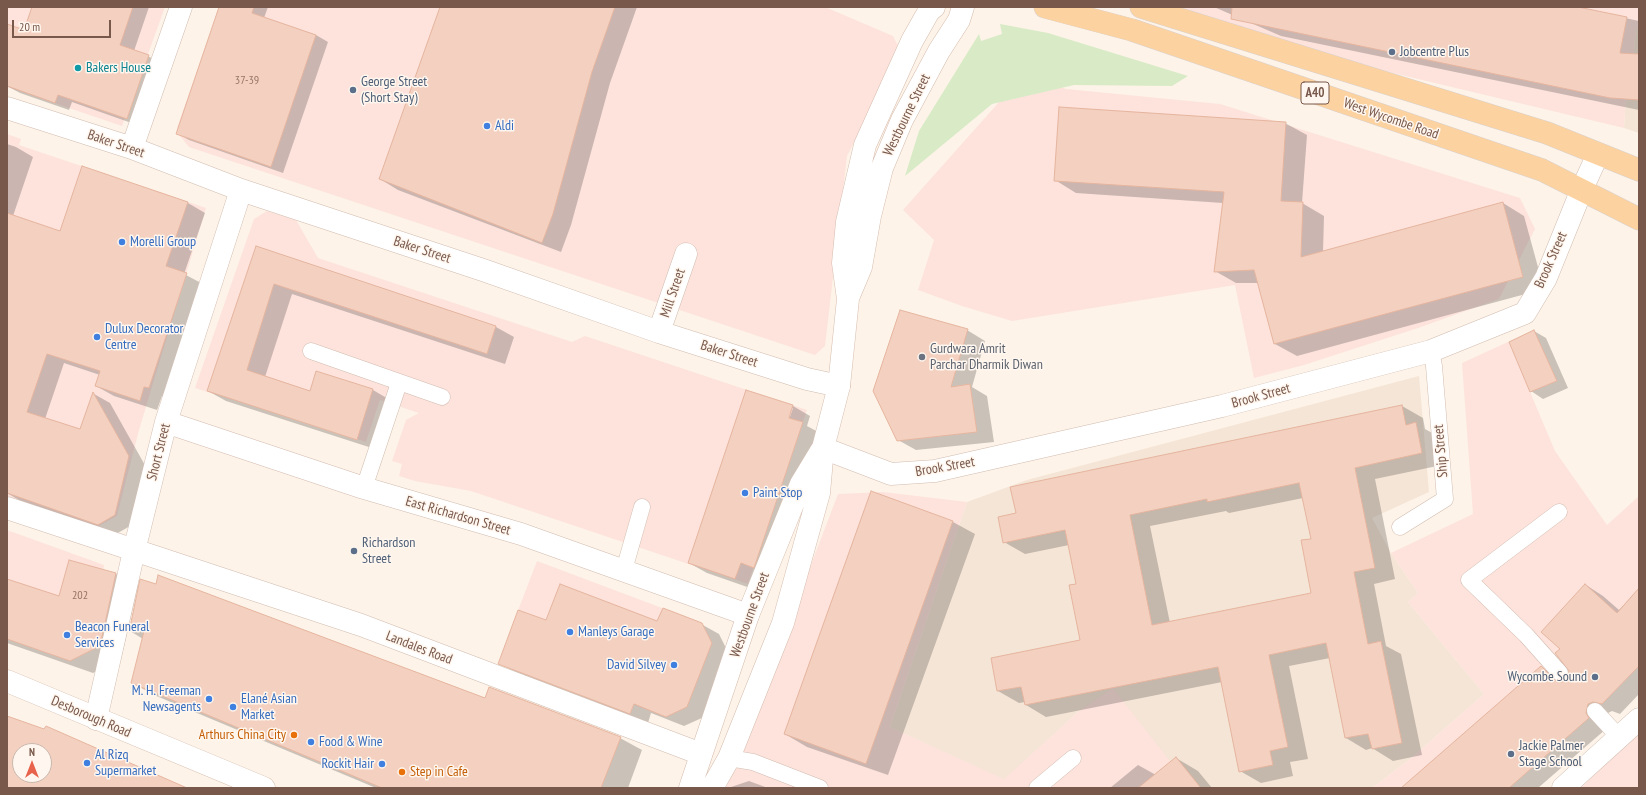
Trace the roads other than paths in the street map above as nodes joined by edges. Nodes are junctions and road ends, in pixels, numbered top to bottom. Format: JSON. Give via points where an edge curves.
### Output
{"nodes":[{"id":1,"x":181,"y":7,"type":"edge"},
{"id":2,"x":934,"y":7,"type":"edge"},
{"id":3,"x":963,"y":7,"type":"edge"},
{"id":4,"x":1045,"y":7,"type":"edge"},
{"id":5,"x":1141,"y":7,"type":"edge"},
{"id":6,"x":7,"y":108,"type":"edge"},
{"id":7,"x":132,"y":148,"type":"junction"},
{"id":8,"x":1598,"y":154,"type":"junction"},
{"id":9,"x":1639,"y":170,"type":"edge"},
{"id":10,"x":1582,"y":189,"type":"junction"},
{"id":11,"x":241,"y":190,"type":"junction"},
{"id":12,"x":1639,"y":219,"type":"edge"},
{"id":13,"x":686,"y":254,"type":"dead end"},
{"id":14,"x":848,"y":299,"type":"junction"},
{"id":15,"x":660,"y":332,"type":"junction"},
{"id":16,"x":311,"y":351,"type":"dead end"},
{"id":17,"x":1431,"y":351,"type":"junction"},
{"id":18,"x":399,"y":383,"type":"junction"},
{"id":19,"x":839,"y":386,"type":"junction"},
{"id":20,"x":442,"y":397,"type":"dead end"},
{"id":21,"x":166,"y":422,"type":"junction"},
{"id":22,"x":823,"y":448,"type":"junction"},
{"id":23,"x":364,"y":488,"type":"junction"},
{"id":24,"x":642,"y":507,"type":"dead end"},
{"id":25,"x":7,"y":508,"type":"edge"},
{"id":26,"x":1559,"y":512,"type":"dead end"},
{"id":27,"x":1400,"y":527,"type":"dead end"},
{"id":28,"x":134,"y":551,"type":"junction"},
{"id":29,"x":624,"y":570,"type":"junction"},
{"id":30,"x":748,"y":615,"type":"junction"},
{"id":31,"x":1560,"y":673,"type":"dead end"},
{"id":32,"x":7,"y":681,"type":"edge"},
{"id":33,"x":1595,"y":711,"type":"dead end"},
{"id":34,"x":96,"y":719,"type":"junction"},
{"id":35,"x":1639,"y":719,"type":"edge"},
{"id":36,"x":1619,"y":737,"type":"junction"},
{"id":37,"x":700,"y":754,"type":"junction"},
{"id":38,"x":729,"y":758,"type":"junction"},
{"id":39,"x":1073,"y":758,"type":"dead end"},
{"id":40,"x":230,"y":782,"type":"edge"},
{"id":41,"x":264,"y":788,"type":"edge"},
{"id":42,"x":690,"y":788,"type":"edge"},
{"id":43,"x":712,"y":788,"type":"edge"},
{"id":44,"x":820,"y":788,"type":"edge"},
{"id":45,"x":1037,"y":788,"type":"edge"},
{"id":46,"x":1563,"y":788,"type":"edge"}],
"edges":[{"from":1,"to":7,"type":"street"},
{"from":2,"to":14,"type":"street","name":"Westbourne Street","via":[[929,11],[912,41],[865,145],[847,222],[843,263]]},
{"from":3,"to":14,"type":"street","name":"Westbourne Street","via":[[959,20],[939,51],[902,120],[882,168],[870,216],[862,267]]},
{"from":4,"to":10,"type":"main road","name":"West Wycombe Road","number":"A40","via":[[1132,30],[1542,170]]},
{"from":5,"to":8,"type":"main road","number":"A40","via":[[1547,133]]},
{"from":6,"to":7,"type":"street","name":"Baker Street"},
{"from":7,"to":11,"type":"street","name":"Baker Street"},
{"from":8,"to":9,"type":"main road","number":"A40"},
{"from":8,"to":10,"type":"street","name":"Brook Street"},
{"from":10,"to":12,"type":"main road","name":"West Wycombe Road","number":"A40"},
{"from":10,"to":17,"type":"street","name":"Brook Street","via":[[1546,278],[1525,313]]},
{"from":11,"to":15,"type":"street","name":"Baker Street","via":[[484,270]]},
{"from":11,"to":21,"type":"street","name":"Short Street"},
{"from":13,"to":15,"type":"street","name":"Mill Street"},
{"from":14,"to":19,"type":"street","name":"Westbourne Street"},
{"from":15,"to":19,"type":"street","name":"Baker Street","via":[[807,379]]},
{"from":16,"to":18,"type":"lane"},
{"from":17,"to":22,"type":"street","name":"Brook Street","via":[[1222,406],[935,471],[891,474]]},
{"from":17,"to":27,"type":"lane","name":"Ship Street","via":[[1445,499]]},
{"from":18,"to":20,"type":"lane"},
{"from":18,"to":23,"type":"lane"},
{"from":19,"to":22,"type":"street","name":"Westbourne Street"},
{"from":21,"to":23,"type":"street","name":"East Richardson Street"},
{"from":21,"to":28,"type":"street","name":"Short Street"},
{"from":22,"to":30,"type":"street","name":"Westbourne Street","via":[[801,484]]},
{"from":22,"to":38,"type":"street","name":"Westbourne Street","via":[[819,493],[783,623]]},
{"from":23,"to":29,"type":"street","name":"East Richardson Street","via":[[521,534]]},
{"from":24,"to":29,"type":"lane"},
{"from":25,"to":28,"type":"street","name":"Landales Road"},
{"from":26,"to":31,"type":"lane","via":[[1468,580],[1526,635]]},
{"from":28,"to":34,"type":"street","name":"Short Street"},
{"from":28,"to":37,"type":"street","name":"Landales Road","via":[[360,626]]},
{"from":29,"to":30,"type":"street","name":"East Richardson Street"},
{"from":30,"to":37,"type":"street","name":"Westbourne Street"},
{"from":32,"to":34,"type":"street","name":"Desborough Road"},
{"from":33,"to":36,"type":"lane"},
{"from":34,"to":40,"type":"street","name":"Desborough Road"},
{"from":35,"to":36,"type":"street"},
{"from":36,"to":46,"type":"street"},
{"from":37,"to":42,"type":"street","name":"Westbourne Street"},
{"from":38,"to":43,"type":"street","name":"Westbourne Street"},
{"from":38,"to":44,"type":"lane","via":[[753,762]]},
{"from":39,"to":45,"type":"lane"},
{"from":40,"to":41,"type":"street","name":"Desborough Road"}]}
